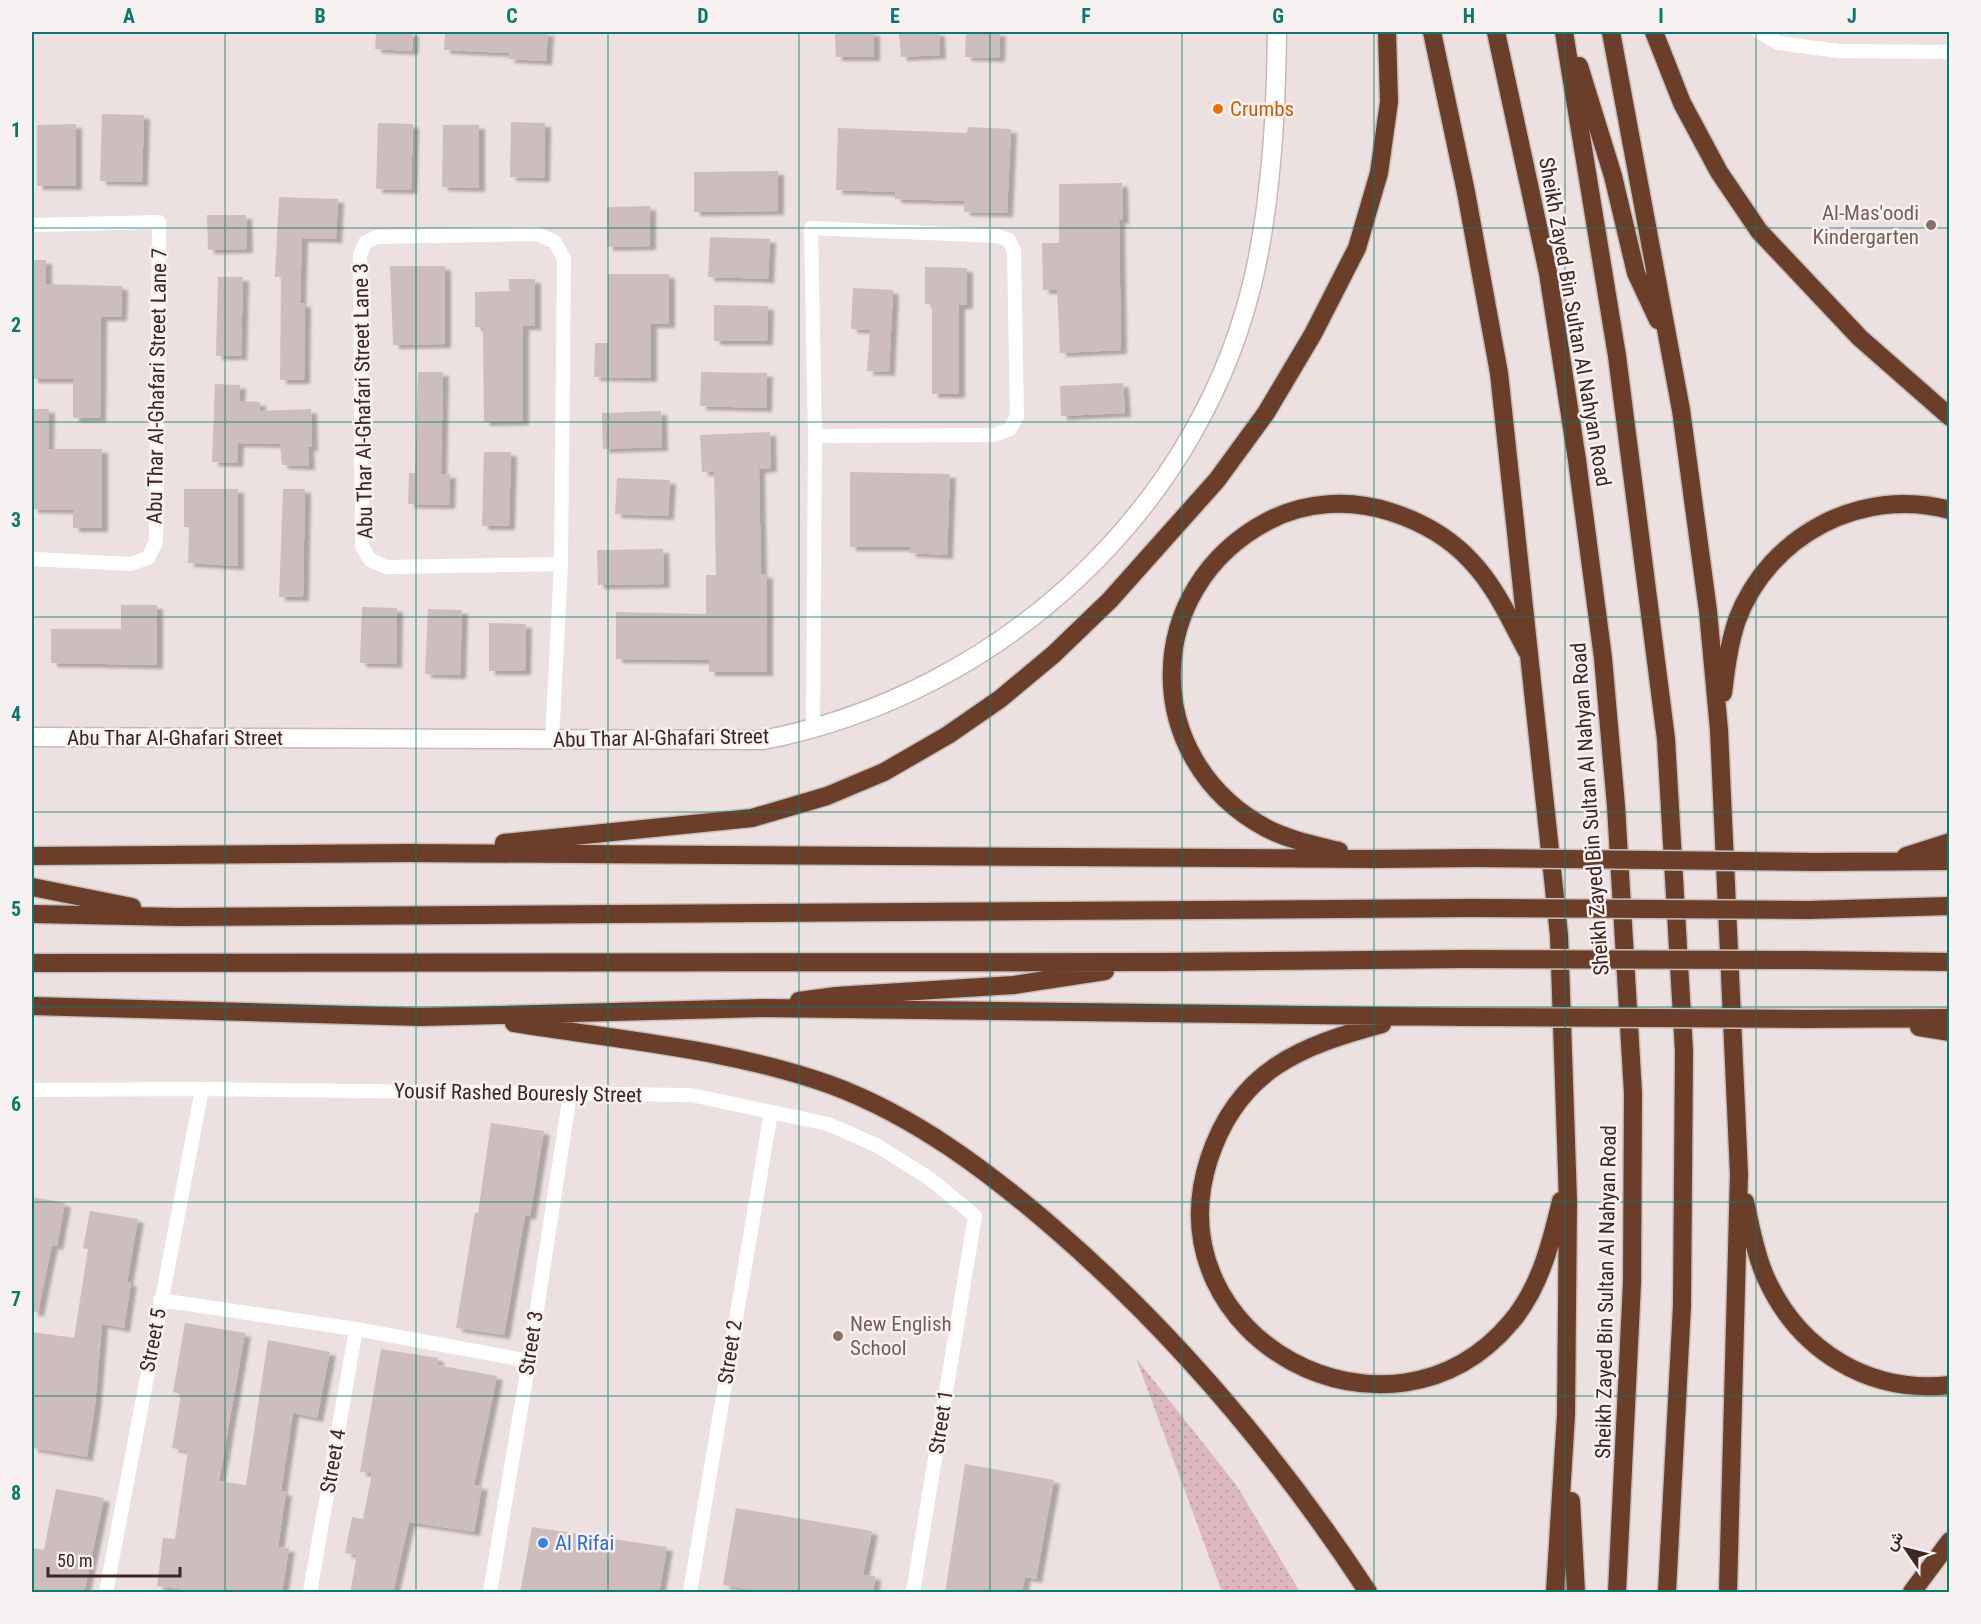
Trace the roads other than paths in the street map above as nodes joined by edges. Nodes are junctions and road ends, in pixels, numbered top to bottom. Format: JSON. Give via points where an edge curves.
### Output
{"nodes":[{"id":1,"x":1277,"y":32,"type":"edge"},
{"id":2,"x":1387,"y":32,"type":"edge"},
{"id":3,"x":1432,"y":32,"type":"edge"},
{"id":4,"x":1496,"y":32,"type":"edge"},
{"id":5,"x":1566,"y":32,"type":"edge"},
{"id":6,"x":1611,"y":32,"type":"edge"},
{"id":7,"x":1654,"y":32,"type":"edge"},
{"id":8,"x":1759,"y":32,"type":"edge"},
{"id":9,"x":1950,"y":52,"type":"edge"},
{"id":10,"x":32,"y":225,"type":"edge"},
{"id":11,"x":1670,"y":347,"type":"junction"},
{"id":12,"x":1950,"y":417,"type":"edge"},
{"id":13,"x":815,"y":436,"type":"junction"},
{"id":14,"x":1950,"y":510,"type":"edge"},
{"id":15,"x":32,"y":559,"type":"edge"},
{"id":16,"x":561,"y":564,"type":"junction"},
{"id":17,"x":1532,"y":660,"type":"junction"},
{"id":18,"x":813,"y":730,"type":"junction"},
{"id":19,"x":1719,"y":730,"type":"junction"},
{"id":20,"x":32,"y":738,"type":"edge"},
{"id":21,"x":552,"y":739,"type":"junction"},
{"id":22,"x":1950,"y":842,"type":"edge"},
{"id":23,"x":408,"y":853,"type":"junction"},
{"id":24,"x":32,"y":856,"type":"edge"},
{"id":25,"x":1376,"y":859,"type":"junction"},
{"id":26,"x":1950,"y":861,"type":"edge"},
{"id":27,"x":1888,"y":863,"type":"junction"},
{"id":28,"x":32,"y":887,"type":"edge"},
{"id":29,"x":1950,"y":906,"type":"edge"},
{"id":30,"x":32,"y":914,"type":"edge"},
{"id":31,"x":178,"y":917,"type":"junction"},
{"id":32,"x":1163,"y":962,"type":"junction"},
{"id":33,"x":1950,"y":962,"type":"edge"},
{"id":34,"x":32,"y":963,"type":"edge"},
{"id":35,"x":36,"y":1008,"type":"edge"},
{"id":36,"x":762,"y":1008,"type":"junction"},
{"id":37,"x":471,"y":1017,"type":"junction"},
{"id":38,"x":1404,"y":1018,"type":"junction"},
{"id":39,"x":1864,"y":1018,"type":"junction"},
{"id":40,"x":1950,"y":1018,"type":"edge"},
{"id":41,"x":1950,"y":1032,"type":"edge"},
{"id":42,"x":202,"y":1089,"type":"junction"},
{"id":43,"x":32,"y":1090,"type":"edge"},
{"id":44,"x":570,"y":1094,"type":"junction"},
{"id":45,"x":771,"y":1112,"type":"junction"},
{"id":46,"x":1568,"y":1173,"type":"junction"},
{"id":47,"x":1739,"y":1174,"type":"junction"},
{"id":48,"x":975,"y":1216,"type":"joint"},
{"id":49,"x":160,"y":1300,"type":"junction"},
{"id":50,"x":356,"y":1329,"type":"junction"},
{"id":51,"x":529,"y":1361,"type":"junction"},
{"id":52,"x":1950,"y":1384,"type":"edge"},
{"id":53,"x":1566,"y":1415,"type":"junction"},
{"id":54,"x":1950,"y":1541,"type":"edge"},
{"id":55,"x":106,"y":1593,"type":"edge"},
{"id":56,"x":310,"y":1593,"type":"edge"},
{"id":57,"x":490,"y":1593,"type":"edge"},
{"id":58,"x":690,"y":1593,"type":"edge"},
{"id":59,"x":913,"y":1593,"type":"edge"},
{"id":60,"x":1368,"y":1593,"type":"edge"},
{"id":61,"x":1555,"y":1593,"type":"edge"},
{"id":62,"x":1576,"y":1593,"type":"edge"},
{"id":63,"x":1617,"y":1593,"type":"edge"},
{"id":64,"x":1667,"y":1593,"type":"edge"},
{"id":65,"x":1728,"y":1593,"type":"edge"},
{"id":66,"x":1912,"y":1593,"type":"edge"}],
"edges":[{"from":1,"to":18,"type":"street","name":"Abu Thar Al-Ghafari Street","via":[[1269,195],[1256,268],[1235,340],[1218,379],[1167,472],[1122,532],[1086,571],[1013,633],[950,674],[883,706]]},
{"from":2,"to":23,"type":"highway","via":[[1389,102],[1379,173],[1357,248],[1313,334],[1266,413],[1217,480],[1165,541],[1110,600],[1000,699],[884,772],[827,796],[752,818]]},
{"from":3,"to":17,"type":"highway","via":[[1499,373]]},
{"from":4,"to":63,"type":"highway","name":"Sheikh Zayed Bin Sultan Al Nahyan Road","via":[[1548,273],[1577,460],[1603,658],[1616,806],[1633,1093],[1632,1283]]},
{"from":5,"to":11,"type":"highway","via":[[1613,176],[1636,273]]},
{"from":5,"to":64,"type":"highway","name":"Sheikh Zayed Bin Sultan Al Nahyan Road","via":[[1617,356],[1666,739],[1684,1051],[1682,1305]]},
{"from":6,"to":11,"type":"highway"},
{"from":7,"to":12,"type":"highway","via":[[1682,103],[1719,172],[1759,231],[1860,338]]},
{"from":8,"to":9,"type":"street","via":[[1778,43],[1839,51]]},
{"from":10,"to":15,"type":"street","name":"Abu Thar Al-Ghafari Street Lane 7","via":[[159,222],[156,542],[148,558],[131,564]]},
{"from":11,"to":19,"type":"highway","via":[[1708,611]]},
{"from":13,"to":13,"type":"street","via":[[811,228],[997,236],[1009,240],[1014,251],[1017,416],[1010,429],[994,435]]},
{"from":13,"to":18,"type":"street"},
{"from":14,"to":19,"type":"highway","via":[[1917,504],[1861,508],[1809,530],[1779,554],[1752,590],[1738,619],[1728,659]]},
{"from":16,"to":16,"type":"street","name":"Abu Thar Al-Ghafari Street Lane 3","via":[[564,259],[555,242],[537,234],[375,237],[365,243],[360,255],[362,546],[370,560],[386,567]]},
{"from":16,"to":21,"type":"street","name":"Abu Thar Al-Ghafari Street Lane 3"},
{"from":17,"to":25,"type":"highway","via":[[1497,596],[1471,561],[1436,531],[1384,509],[1327,504],[1286,513],[1243,536],[1209,568],[1183,613],[1171,669],[1176,714],[1195,761],[1223,797],[1267,828],[1303,842]]},
{"from":17,"to":46,"type":"highway","via":[[1559,935]]},
{"from":18,"to":21,"type":"street","name":"Abu Thar Al-Ghafari Street","via":[[763,740]]},
{"from":19,"to":47,"type":"highway"},
{"from":20,"to":21,"type":"street","name":"Abu Thar Al-Ghafari Street"},
{"from":22,"to":27,"type":"highway"},
{"from":23,"to":24,"type":"highway"},
{"from":23,"to":25,"type":"highway"},
{"from":25,"to":27,"type":"highway","bridge":true},
{"from":26,"to":27,"type":"highway"},
{"from":28,"to":31,"type":"highway"},
{"from":29,"to":31,"type":"highway","bridge":true},
{"from":30,"to":31,"type":"highway"},
{"from":32,"to":33,"type":"highway","bridge":true},
{"from":32,"to":34,"type":"highway"},
{"from":32,"to":36,"type":"highway","via":[[1014,985],[826,997]]},
{"from":35,"to":37,"type":"highway"},
{"from":36,"to":37,"type":"highway"},
{"from":36,"to":38,"type":"highway"},
{"from":37,"to":60,"type":"highway","via":[[782,1070],[870,1102],[947,1146],[1025,1203],[1179,1348],[1260,1440]]},
{"from":38,"to":39,"type":"highway","bridge":true},
{"from":38,"to":46,"type":"highway","via":[[1332,1037],[1286,1059],[1248,1090],[1220,1132],[1203,1180],[1204,1251],[1219,1288],[1254,1336],[1297,1366],[1350,1383],[1411,1382],[1457,1365],[1498,1335],[1528,1296],[1548,1253]]},
{"from":39,"to":40,"type":"highway"},
{"from":39,"to":41,"type":"highway"},
{"from":42,"to":43,"type":"street","name":"Yousif Rashed Bouresly Street"},
{"from":42,"to":44,"type":"street","name":"Yousif Rashed Bouresly Street"},
{"from":42,"to":49,"type":"street","name":"Street 5"},
{"from":44,"to":45,"type":"street","name":"Yousif Rashed Bouresly Street","via":[[692,1095]]},
{"from":44,"to":51,"type":"street","name":"Street 3"},
{"from":45,"to":48,"type":"street","name":"Yousif Rashed Bouresly Street","via":[[828,1124],[876,1145],[929,1178]]},
{"from":45,"to":58,"type":"street","name":"Street 2"},
{"from":46,"to":53,"type":"highway"},
{"from":47,"to":52,"type":"highway","via":[[1765,1276],[1802,1333],[1841,1365],[1867,1377],[1901,1385]]},
{"from":47,"to":65,"type":"highway"},
{"from":48,"to":59,"type":"street","name":"Street 1"},
{"from":49,"to":50,"type":"street"},
{"from":49,"to":55,"type":"street","name":"Street 5"},
{"from":50,"to":51,"type":"street"},
{"from":50,"to":56,"type":"street","name":"Street 4"},
{"from":51,"to":57,"type":"street","name":"Street 3"},
{"from":53,"to":61,"type":"highway"},
{"from":53,"to":62,"type":"highway"},
{"from":54,"to":66,"type":"highway"}]}
